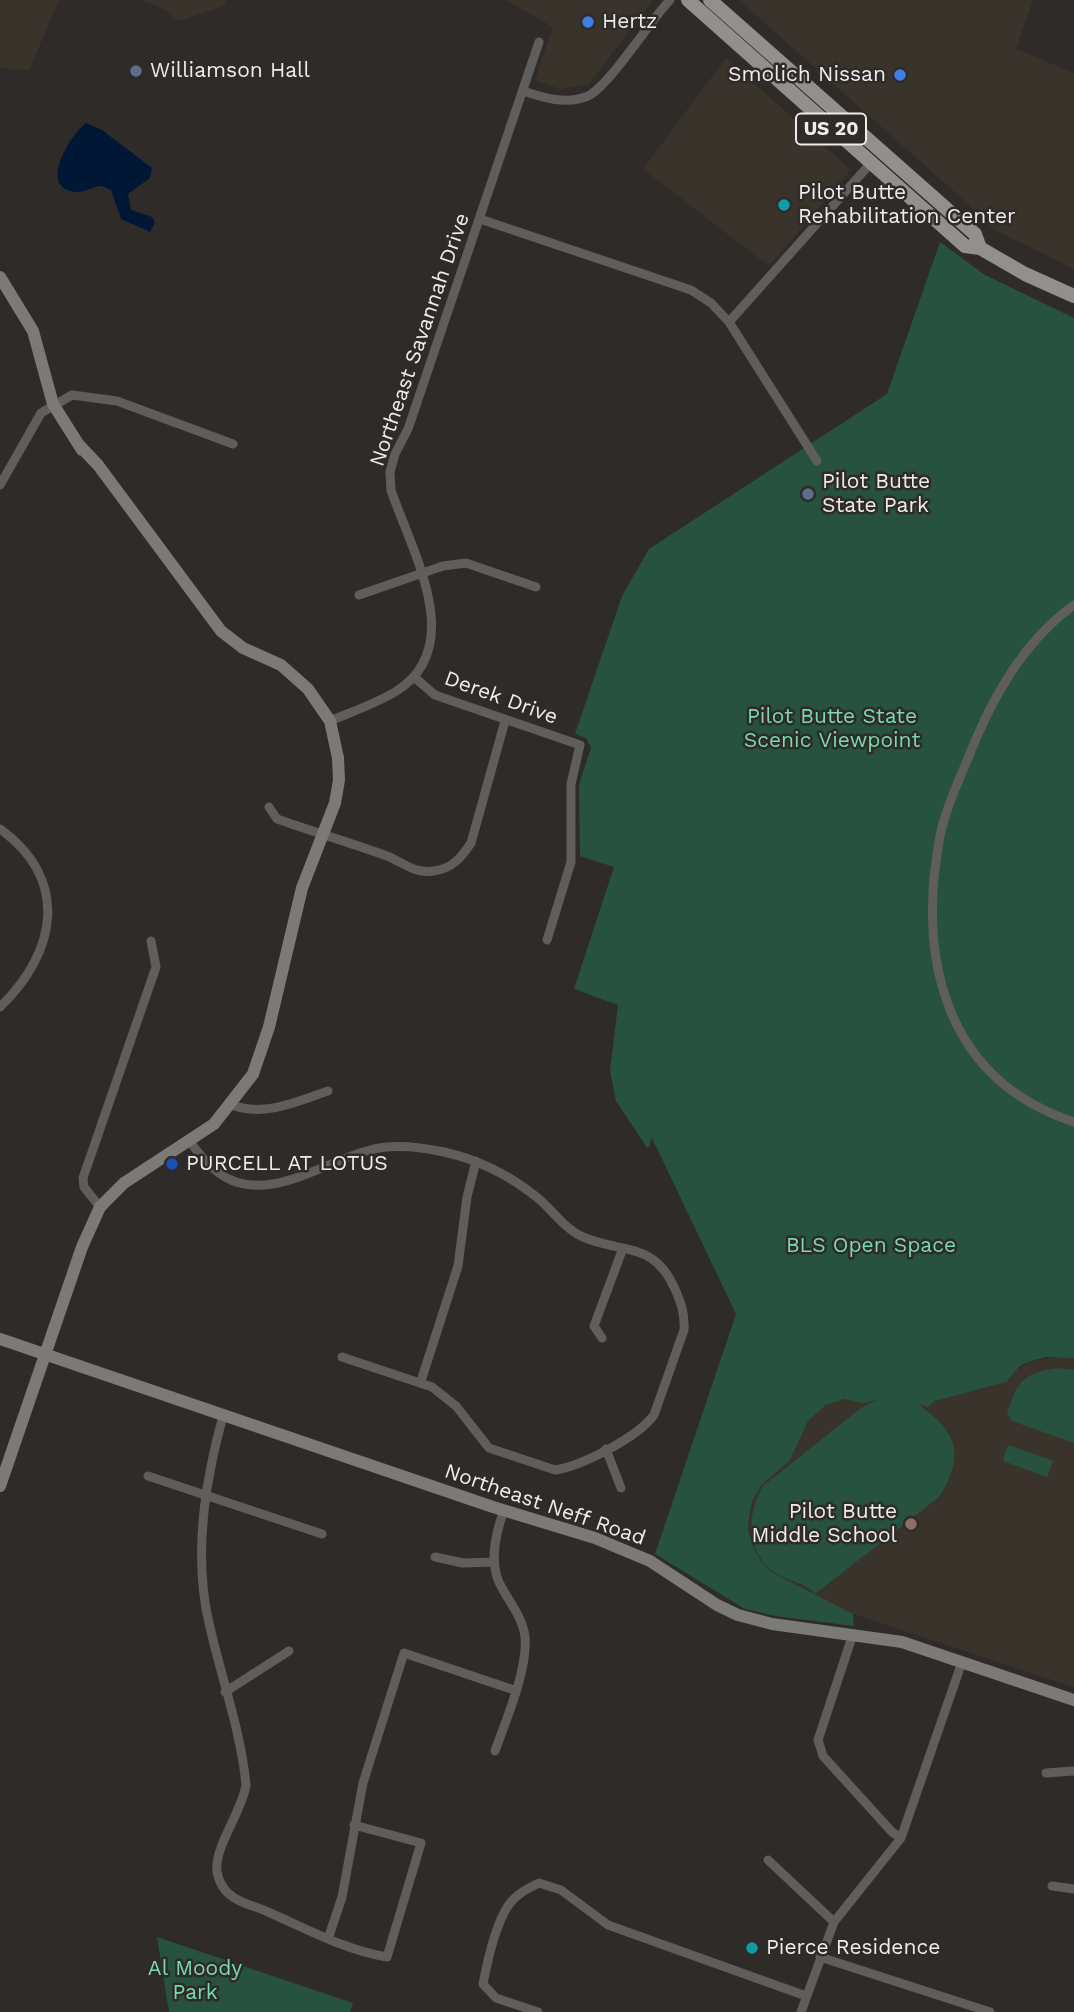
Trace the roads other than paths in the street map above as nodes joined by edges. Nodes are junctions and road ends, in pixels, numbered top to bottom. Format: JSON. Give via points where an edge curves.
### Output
{"nodes":[{"id":1,"x":670,"y":0,"type":"edge"},
{"id":2,"x":688,"y":0,"type":"edge"},
{"id":3,"x":710,"y":0,"type":"edge"},
{"id":4,"x":539,"y":42,"type":"dead end"},
{"id":5,"x":523,"y":91,"type":"junction"},
{"id":6,"x":870,"y":164,"type":"junction"},
{"id":7,"x":480,"y":219,"type":"junction"},
{"id":8,"x":980,"y":248,"type":"junction"},
{"id":9,"x":0,"y":277,"type":"edge"},
{"id":10,"x":1074,"y":296,"type":"edge"},
{"id":11,"x":729,"y":322,"type":"junction"},
{"id":12,"x":53,"y":404,"type":"junction"},
{"id":13,"x":233,"y":444,"type":"dead end"},
{"id":14,"x":817,"y":461,"type":"dead end"},
{"id":15,"x":0,"y":485,"type":"edge"},
{"id":16,"x":420,"y":574,"type":"junction"},
{"id":17,"x":536,"y":587,"type":"dead end"},
{"id":18,"x":359,"y":595,"type":"dead end"},
{"id":19,"x":1074,"y":605,"type":"edge"},
{"id":20,"x":414,"y":677,"type":"junction"},
{"id":21,"x":505,"y":720,"type":"junction"},
{"id":22,"x":330,"y":722,"type":"junction"},
{"id":23,"x":269,"y":807,"type":"dead end"},
{"id":24,"x":0,"y":829,"type":"edge"},
{"id":25,"x":323,"y":835,"type":"junction"},
{"id":26,"x":547,"y":940,"type":"dead end"},
{"id":27,"x":152,"y":941,"type":"dead end"},
{"id":28,"x":0,"y":1007,"type":"edge"},
{"id":29,"x":328,"y":1091,"type":"dead end"},
{"id":30,"x":231,"y":1105,"type":"junction"},
{"id":31,"x":1074,"y":1122,"type":"edge"},
{"id":32,"x":190,"y":1142,"type":"junction"},
{"id":33,"x":475,"y":1161,"type":"junction"},
{"id":34,"x":100,"y":1207,"type":"junction"},
{"id":35,"x":623,"y":1248,"type":"junction"},
{"id":36,"x":602,"y":1338,"type":"dead end"},
{"id":37,"x":0,"y":1339,"type":"edge"},
{"id":38,"x":47,"y":1355,"type":"junction"},
{"id":39,"x":342,"y":1357,"type":"dead end"},
{"id":40,"x":421,"y":1381,"type":"junction"},
{"id":41,"x":223,"y":1416,"type":"junction"},
{"id":42,"x":606,"y":1449,"type":"junction"},
{"id":43,"x":148,"y":1476,"type":"dead end"},
{"id":44,"x":0,"y":1486,"type":"edge"},
{"id":45,"x":621,"y":1488,"type":"dead end"},
{"id":46,"x":205,"y":1494,"type":"junction"},
{"id":47,"x":504,"y":1510,"type":"junction"},
{"id":48,"x":322,"y":1534,"type":"dead end"},
{"id":49,"x":435,"y":1558,"type":"dead end"},
{"id":50,"x":494,"y":1562,"type":"junction"},
{"id":51,"x":853,"y":1634,"type":"junction"},
{"id":52,"x":289,"y":1651,"type":"dead end"},
{"id":53,"x":962,"y":1662,"type":"junction"},
{"id":54,"x":514,"y":1690,"type":"junction"},
{"id":55,"x":225,"y":1692,"type":"junction"},
{"id":56,"x":1074,"y":1700,"type":"edge"},
{"id":57,"x":495,"y":1751,"type":"dead end"},
{"id":58,"x":1074,"y":1771,"type":"edge"},
{"id":59,"x":1046,"y":1773,"type":"dead end"},
{"id":60,"x":354,"y":1825,"type":"junction"},
{"id":61,"x":901,"y":1838,"type":"junction"},
{"id":62,"x":768,"y":1860,"type":"dead end"},
{"id":63,"x":1052,"y":1886,"type":"dead end"},
{"id":64,"x":1074,"y":1889,"type":"edge"},
{"id":65,"x":834,"y":1922,"type":"junction"},
{"id":66,"x":328,"y":1939,"type":"junction"},
{"id":67,"x":820,"y":1958,"type":"junction"},
{"id":68,"x":806,"y":1996,"type":"junction"},
{"id":69,"x":538,"y":2012,"type":"edge"},
{"id":70,"x":801,"y":2012,"type":"edge"},
{"id":71,"x":990,"y":2012,"type":"edge"}],
"edges":[{"from":1,"to":5,"type":"street","via":[[611,76],[589,95],[549,100]]},
{"from":2,"to":6,"type":"main road","number":"US 20"},
{"from":3,"to":8,"type":"main road","number":"US 20","via":[[975,234]]},
{"from":4,"to":5,"type":"street","name":"Northeast Savannah Drive"},
{"from":5,"to":7,"type":"street","name":"Northeast Savannah Drive"},
{"from":6,"to":8,"type":"main road","number":"US 20","via":[[965,246]]},
{"from":6,"to":11,"type":"street"},
{"from":7,"to":11,"type":"street","via":[[691,290]]},
{"from":7,"to":16,"type":"street","name":"Northeast Savannah Drive","via":[[390,472],[391,490]]},
{"from":8,"to":10,"type":"main road","number":"US 20"},
{"from":9,"to":12,"type":"street","via":[[33,331]]},
{"from":11,"to":14,"type":"street"},
{"from":12,"to":13,"type":"street","via":[[72,395],[117,401]]},
{"from":12,"to":15,"type":"street","via":[[41,413]]},
{"from":12,"to":22,"type":"street","via":[[221,631],[243,648],[281,665],[308,689]]},
{"from":16,"to":17,"type":"street","via":[[466,563]]},
{"from":16,"to":18,"type":"street"},
{"from":16,"to":20,"type":"street","name":"Northeast Savannah Drive","via":[[433,611],[433,632],[429,652]]},
{"from":19,"to":31,"type":"street","via":[[1025,652],[979,732],[940,836],[933,908],[940,986],[970,1049],[993,1076],[1021,1098]]},
{"from":20,"to":21,"type":"street","name":"Derek Drive","via":[[435,695]]},
{"from":20,"to":22,"type":"street","name":"Northeast Savannah Drive","via":[[396,692]]},
{"from":21,"to":25,"type":"street","via":[[471,843],[459,860],[435,871],[412,870]]},
{"from":21,"to":26,"type":"street","name":"Derek Drive","via":[[580,745],[571,784],[572,855]]},
{"from":22,"to":25,"type":"street","via":[[340,780]]},
{"from":23,"to":25,"type":"street","via":[[277,819]]},
{"from":24,"to":28,"type":"street","via":[[18,842],[37,869],[46,900],[47,931],[38,962]]},
{"from":25,"to":30,"type":"street","via":[[302,888],[260,1057]]},
{"from":27,"to":34,"type":"street","via":[[156,967],[83,1178],[84,1187]]},
{"from":29,"to":30,"type":"street","via":[[280,1108],[243,1110]]},
{"from":30,"to":32,"type":"street"},
{"from":32,"to":33,"type":"street","via":[[227,1179],[257,1185],[284,1182],[372,1149],[407,1146]]},
{"from":32,"to":34,"type":"street","via":[[124,1183]]},
{"from":33,"to":35,"type":"street","via":[[526,1189],[578,1235]]},
{"from":33,"to":40,"type":"street","via":[[458,1266]]},
{"from":34,"to":38,"type":"street"},
{"from":35,"to":36,"type":"street","via":[[594,1326]]},
{"from":35,"to":42,"type":"street","via":[[651,1256],[669,1275],[682,1304],[684,1329],[654,1415],[648,1424]]},
{"from":37,"to":38,"type":"street","name":"Northeast Neff Road"},
{"from":38,"to":41,"type":"street","name":"Northeast Neff Road"},
{"from":38,"to":44,"type":"street"},
{"from":39,"to":40,"type":"street"},
{"from":40,"to":42,"type":"street","via":[[445,1394],[489,1448],[555,1470]]},
{"from":41,"to":46,"type":"street"},
{"from":41,"to":47,"type":"street","name":"Northeast Neff Road"},
{"from":42,"to":45,"type":"street"},
{"from":43,"to":46,"type":"street"},
{"from":46,"to":48,"type":"street"},
{"from":46,"to":55,"type":"street","via":[[201,1545],[208,1619]]},
{"from":47,"to":50,"type":"street"},
{"from":47,"to":51,"type":"street","name":"Northeast Neff Road","via":[[624,1549],[738,1615]]},
{"from":49,"to":50,"type":"street"},
{"from":50,"to":54,"type":"street","via":[[524,1634],[526,1651]]},
{"from":51,"to":53,"type":"street","name":"Northeast Neff Road"},
{"from":51,"to":61,"type":"street","via":[[818,1740],[823,1756]]},
{"from":52,"to":55,"type":"street"},
{"from":53,"to":56,"type":"street","name":"Northeast Neff Road"},
{"from":53,"to":61,"type":"street"},
{"from":54,"to":57,"type":"street"},
{"from":54,"to":60,"type":"street","via":[[404,1653]]},
{"from":55,"to":66,"type":"street","via":[[246,1785],[221,1849],[217,1868],[221,1886],[237,1900]]},
{"from":58,"to":59,"type":"street"},
{"from":60,"to":66,"type":"street","via":[[342,1897]]},
{"from":60,"to":66,"type":"street","via":[[421,1843],[387,1958]]},
{"from":61,"to":65,"type":"street"},
{"from":62,"to":65,"type":"street"},
{"from":63,"to":64,"type":"street"},
{"from":65,"to":67,"type":"street"},
{"from":67,"to":68,"type":"street"},
{"from":67,"to":71,"type":"street"},
{"from":68,"to":69,"type":"street","via":[[608,1925],[561,1890],[539,1884],[521,1892],[508,1906],[483,1984],[496,1998]]},
{"from":68,"to":70,"type":"street"}]}
